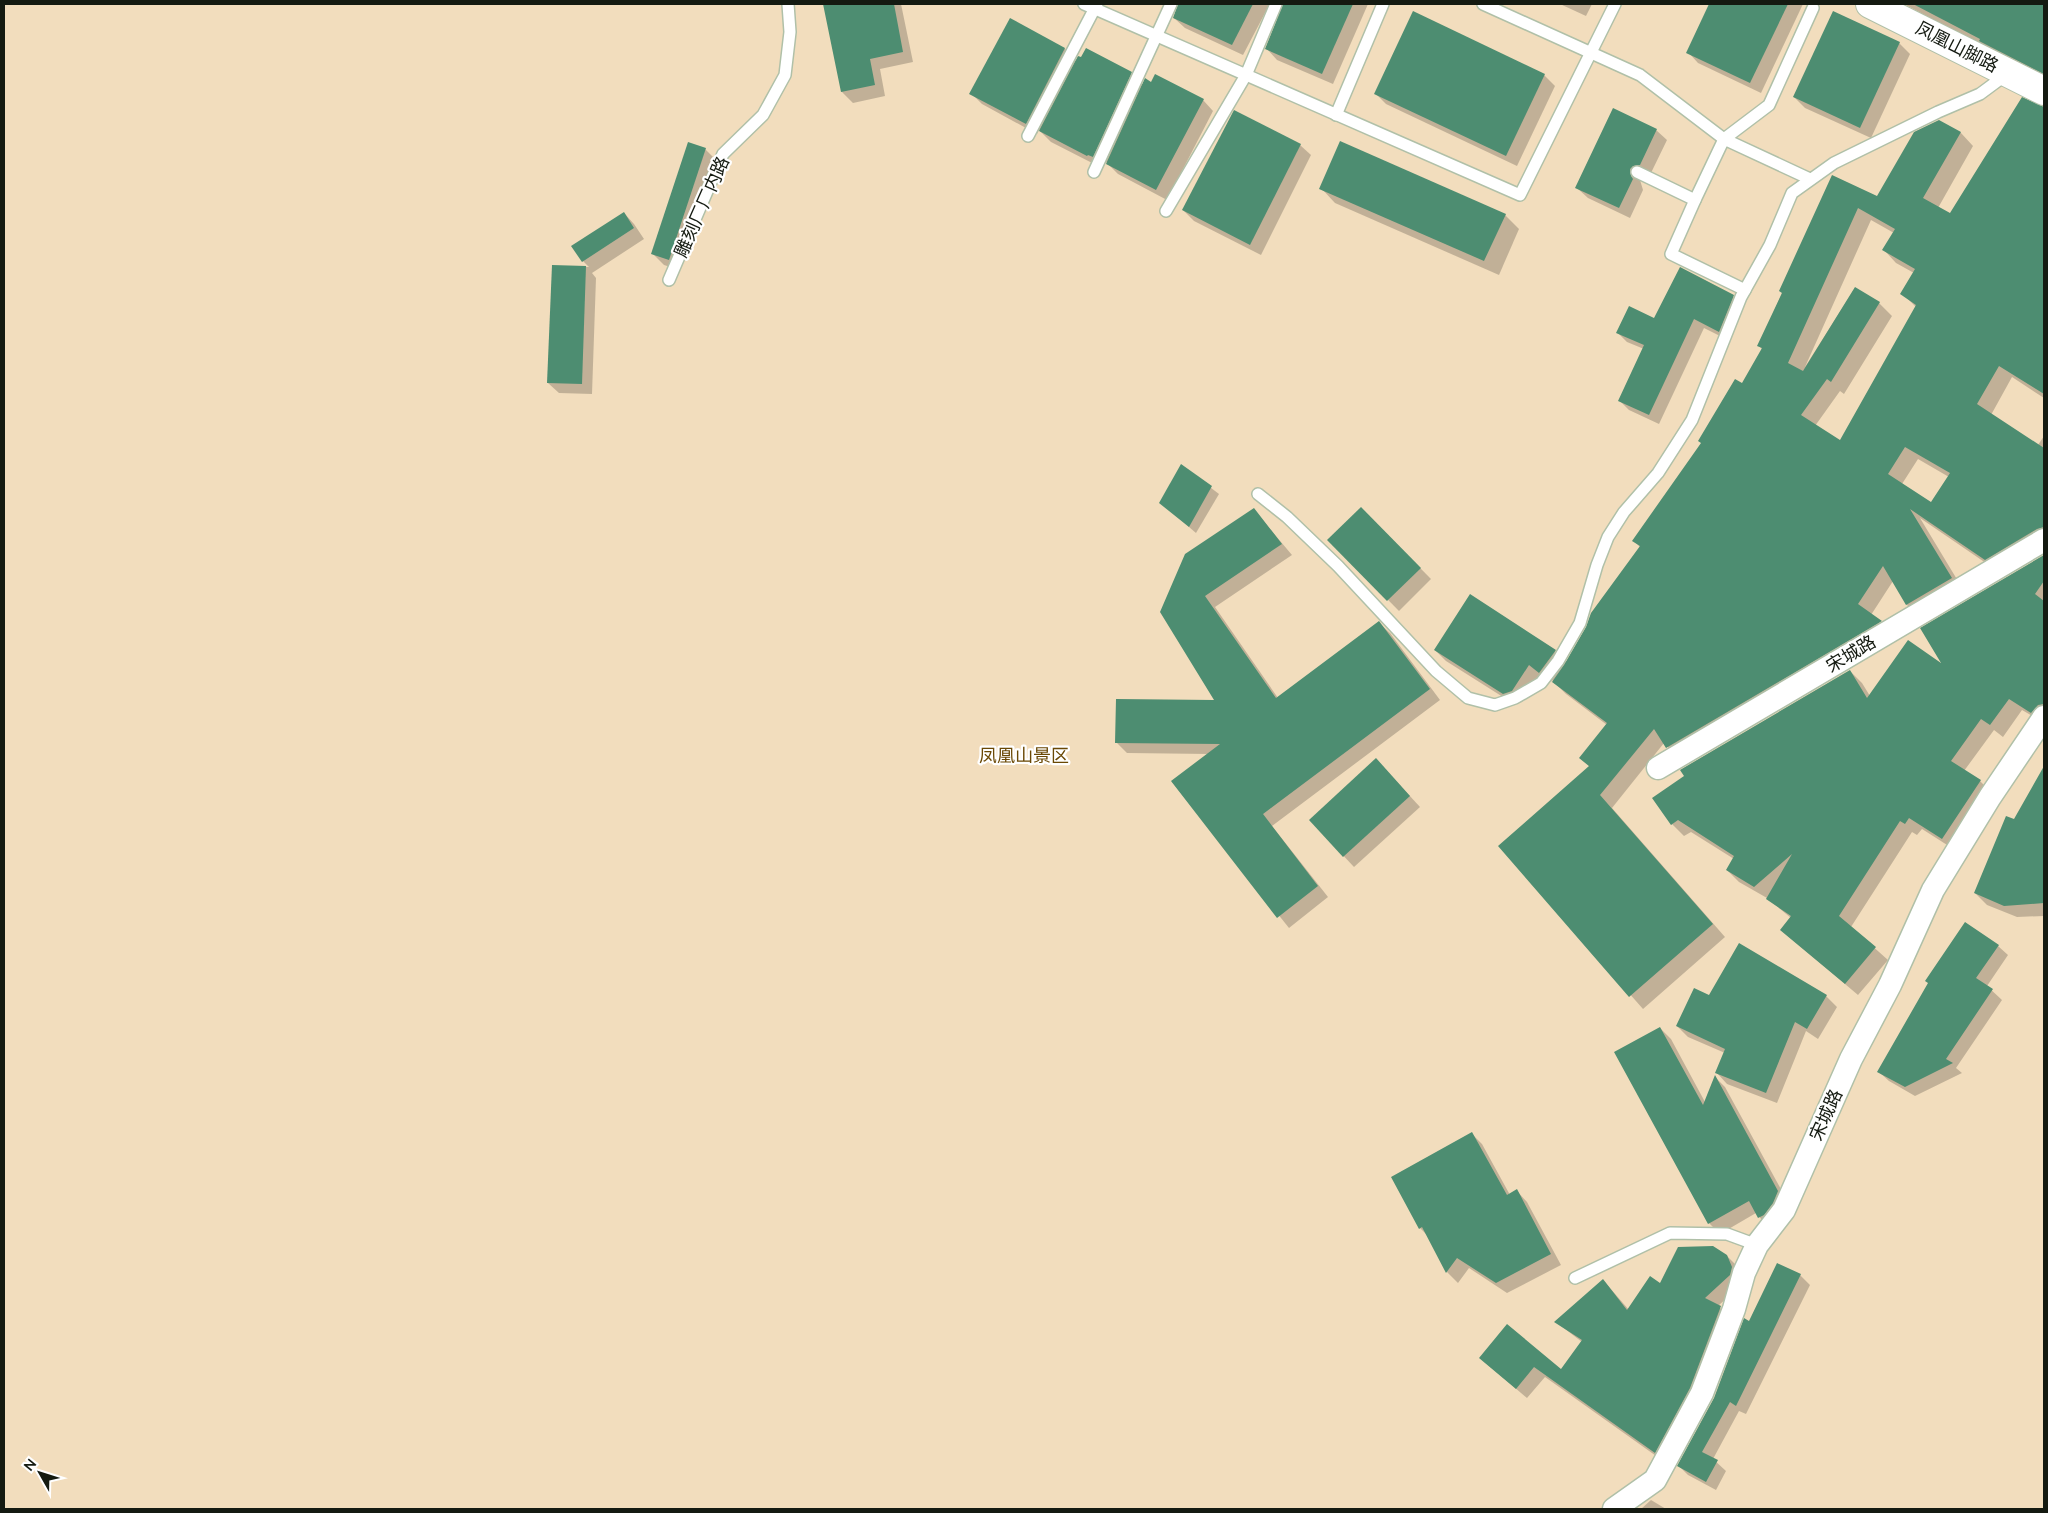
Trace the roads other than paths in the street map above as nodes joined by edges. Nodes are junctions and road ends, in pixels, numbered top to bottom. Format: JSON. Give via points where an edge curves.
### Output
{"nodes":[{"id":1,"x":788,"y":4,"type":"edge"},
{"id":2,"x":1171,"y":4,"type":"edge"},
{"id":3,"x":1276,"y":4,"type":"edge"},
{"id":4,"x":1383,"y":4,"type":"edge"},
{"id":5,"x":1483,"y":4,"type":"edge"},
{"id":6,"x":1615,"y":4,"type":"edge"},
{"id":7,"x":1870,"y":4,"type":"edge"},
{"id":8,"x":1092,"y":5,"type":"edge"},
{"id":9,"x":1813,"y":8,"type":"dead end"},
{"id":10,"x":1155,"y":35,"type":"junction"},
{"id":11,"x":1592,"y":53,"type":"junction"},
{"id":12,"x":2008,"y":73,"type":"junction"},
{"id":13,"x":1246,"y":75,"type":"junction"},
{"id":14,"x":2044,"y":91,"type":"edge"},
{"id":15,"x":1336,"y":115,"type":"junction"},
{"id":16,"x":1028,"y":136,"type":"dead end"},
{"id":17,"x":1724,"y":139,"type":"junction"},
{"id":18,"x":1094,"y":172,"type":"dead end"},
{"id":19,"x":1637,"y":172,"type":"dead end"},
{"id":20,"x":1810,"y":179,"type":"junction"},
{"id":21,"x":1694,"y":200,"type":"junction"},
{"id":22,"x":1166,"y":211,"type":"dead end"},
{"id":23,"x":669,"y":280,"type":"dead end"},
{"id":24,"x":1745,"y":290,"type":"junction"},
{"id":25,"x":1258,"y":494,"type":"dead end"},
{"id":26,"x":2044,"y":540,"type":"edge"},
{"id":27,"x":2044,"y":717,"type":"edge"},
{"id":28,"x":1658,"y":768,"type":"dead end"},
{"id":29,"x":1757,"y":1245,"type":"junction"},
{"id":30,"x":1575,"y":1278,"type":"dead end"},
{"id":31,"x":1614,"y":1509,"type":"edge"}],
"edges":[{"from":1,"to":23,"type":"lane","name":"雕刻厂厂内路","via":[[790,32],[785,75],[763,115],[723,154]]},
{"from":2,"to":10,"type":"lane"},
{"from":3,"to":13,"type":"lane"},
{"from":4,"to":15,"type":"lane"},
{"from":5,"to":11,"type":"lane"},
{"from":6,"to":11,"type":"lane"},
{"from":7,"to":12,"type":"street","name":"凤凰山脚路"},
{"from":8,"to":10,"type":"lane"},
{"from":8,"to":16,"type":"lane"},
{"from":9,"to":17,"type":"lane","via":[[1769,105]]},
{"from":10,"to":13,"type":"lane"},
{"from":10,"to":18,"type":"lane"},
{"from":11,"to":15,"type":"lane","via":[[1520,195]]},
{"from":11,"to":17,"type":"lane","via":[[1640,75]]},
{"from":12,"to":14,"type":"street","name":"凤凰山脚路"},
{"from":12,"to":20,"type":"lane","via":[[1980,94],[1854,153]]},
{"from":13,"to":15,"type":"lane"},
{"from":13,"to":22,"type":"lane"},
{"from":17,"to":20,"type":"lane"},
{"from":17,"to":21,"type":"lane"},
{"from":19,"to":21,"type":"lane"},
{"from":20,"to":24,"type":"lane","via":[[1792,193],[1770,245]]},
{"from":21,"to":24,"type":"lane","via":[[1671,254]]},
{"from":24,"to":25,"type":"lane","via":[[1692,420],[1658,473],[1624,512],[1608,537],[1580,623],[1558,661],[1540,683],[1515,698],[1495,705],[1468,698],[1436,671],[1338,566]]},
{"from":26,"to":28,"type":"street","name":"宋城路"},
{"from":27,"to":29,"type":"street","name":"宋城路","via":[[1933,890],[1890,985],[1851,1059],[1784,1210]]},
{"from":29,"to":30,"type":"lane","via":[[1727,1234],[1670,1233]]},
{"from":29,"to":31,"type":"street","name":"宋城路","via":[[1697,1402],[1655,1480]]}]}
